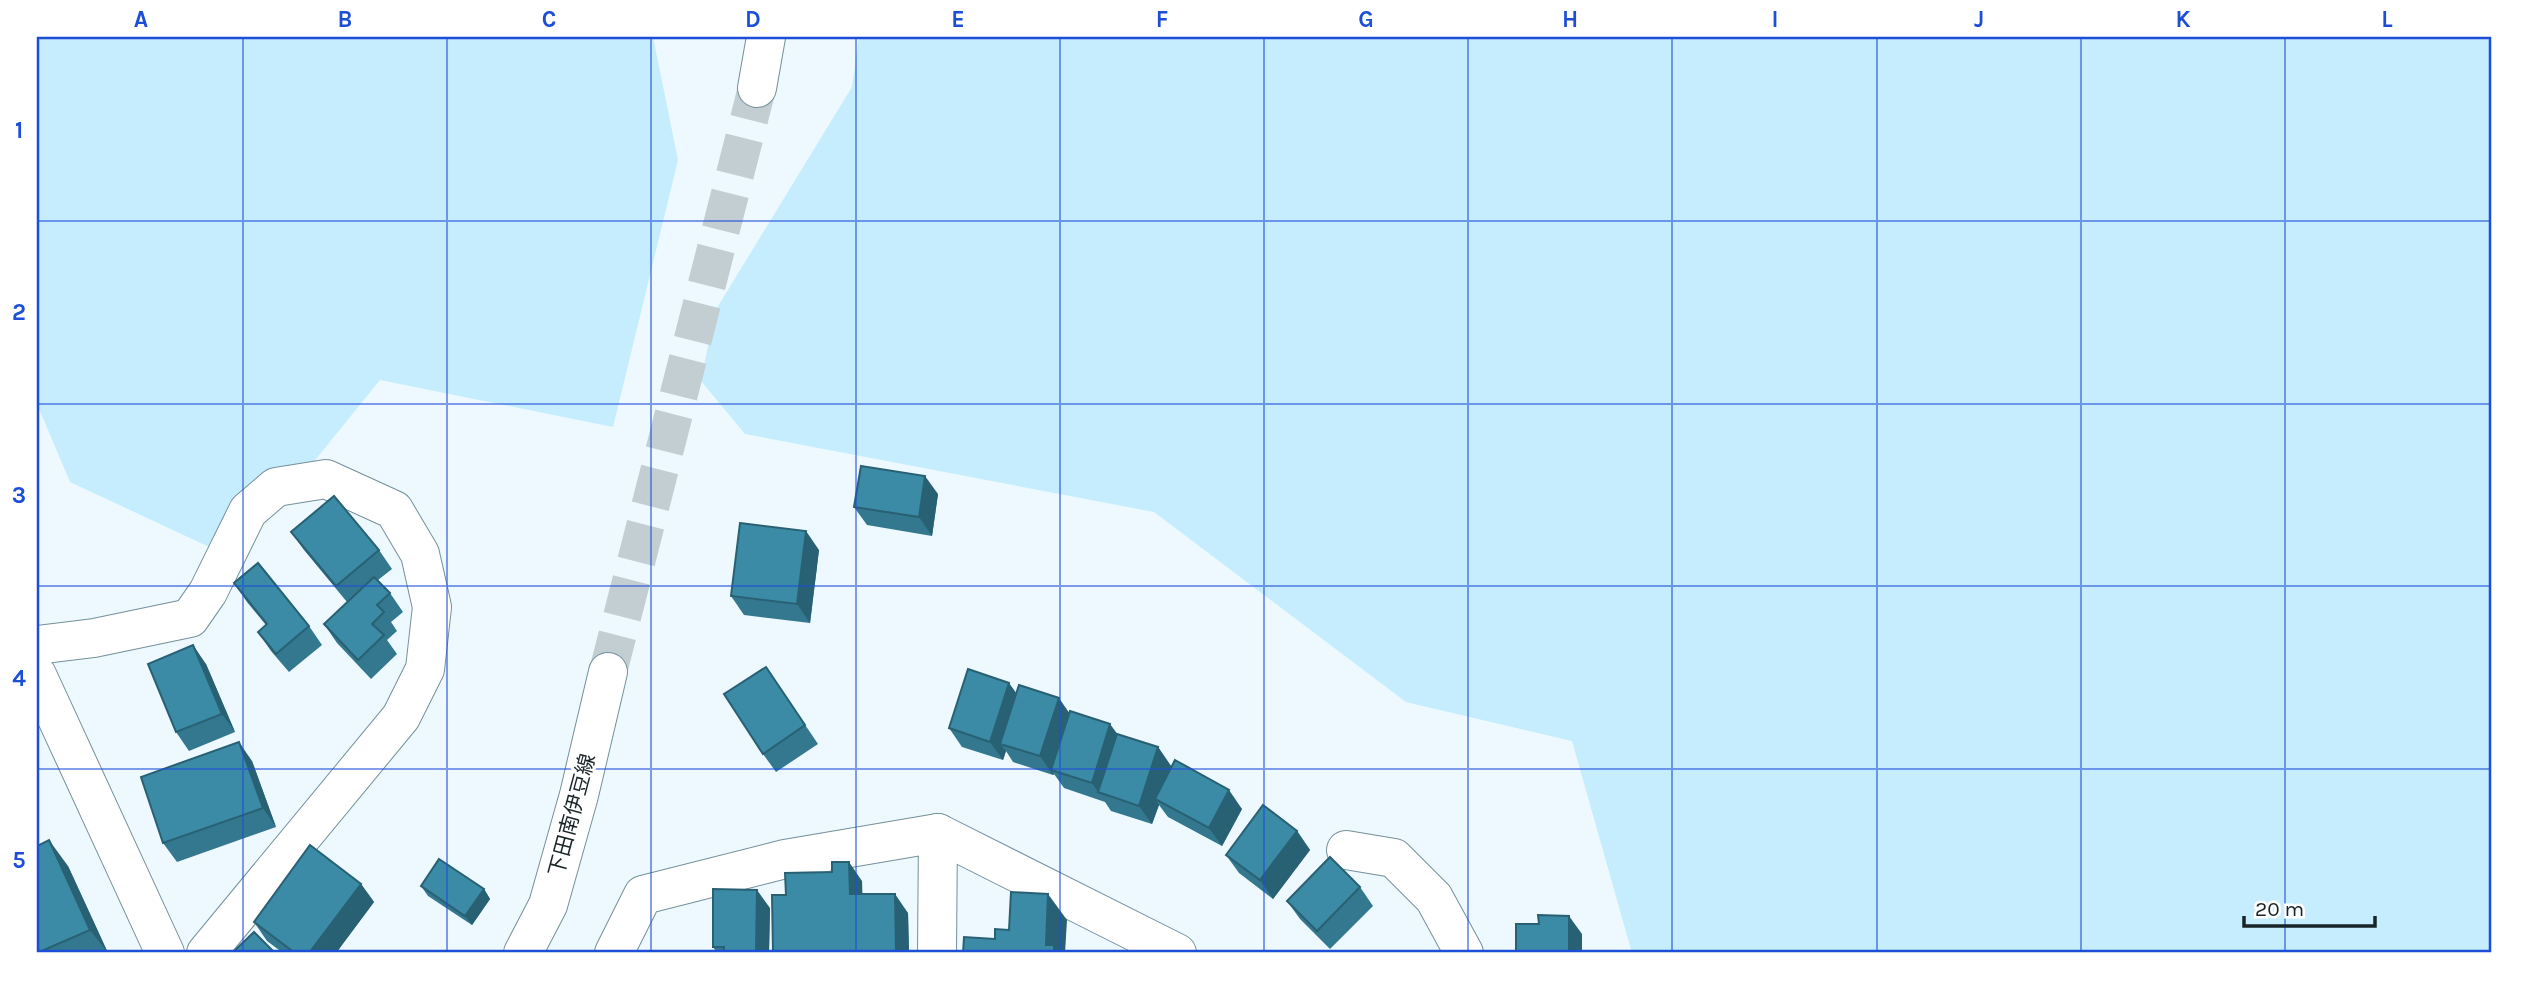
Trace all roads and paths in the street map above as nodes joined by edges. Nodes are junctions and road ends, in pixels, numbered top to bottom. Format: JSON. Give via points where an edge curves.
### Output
{"nodes":[{"id":1,"x":766,"y":37,"type":"edge"},
{"id":2,"x":757,"y":88,"type":"tunnel mouth"},
{"id":3,"x":37,"y":645,"type":"edge"},
{"id":4,"x":608,"y":672,"type":"tunnel mouth"},
{"id":5,"x":37,"y":675,"type":"edge"},
{"id":6,"x":938,"y":833,"type":"junction"},
{"id":7,"x":1346,"y":850,"type":"dead end"},
{"id":8,"x":164,"y":953,"type":"edge"},
{"id":9,"x":206,"y":953,"type":"edge"},
{"id":10,"x":523,"y":953,"type":"edge"},
{"id":11,"x":614,"y":953,"type":"edge"},
{"id":12,"x":937,"y":953,"type":"edge"},
{"id":13,"x":1177,"y":953,"type":"edge"},
{"id":14,"x":1464,"y":953,"type":"edge"}],
"edges":[{"from":1,"to":2,"type":"street"},
{"from":3,"to":9,"type":"street","via":[[190,618],[248,511],[276,487],[326,480],[394,510],[420,554],[432,607],[425,669],[401,717]]},
{"from":4,"to":10,"type":"street","name":"下田南伊豆線","via":[[548,905]]},
{"from":5,"to":8,"type":"street"},
{"from":6,"to":11,"type":"street","via":[[785,859],[643,895]]},
{"from":6,"to":12,"type":"street"},
{"from":6,"to":13,"type":"street"},
{"from":7,"to":14,"type":"street","via":[[1394,858],[1434,898]]}]}
